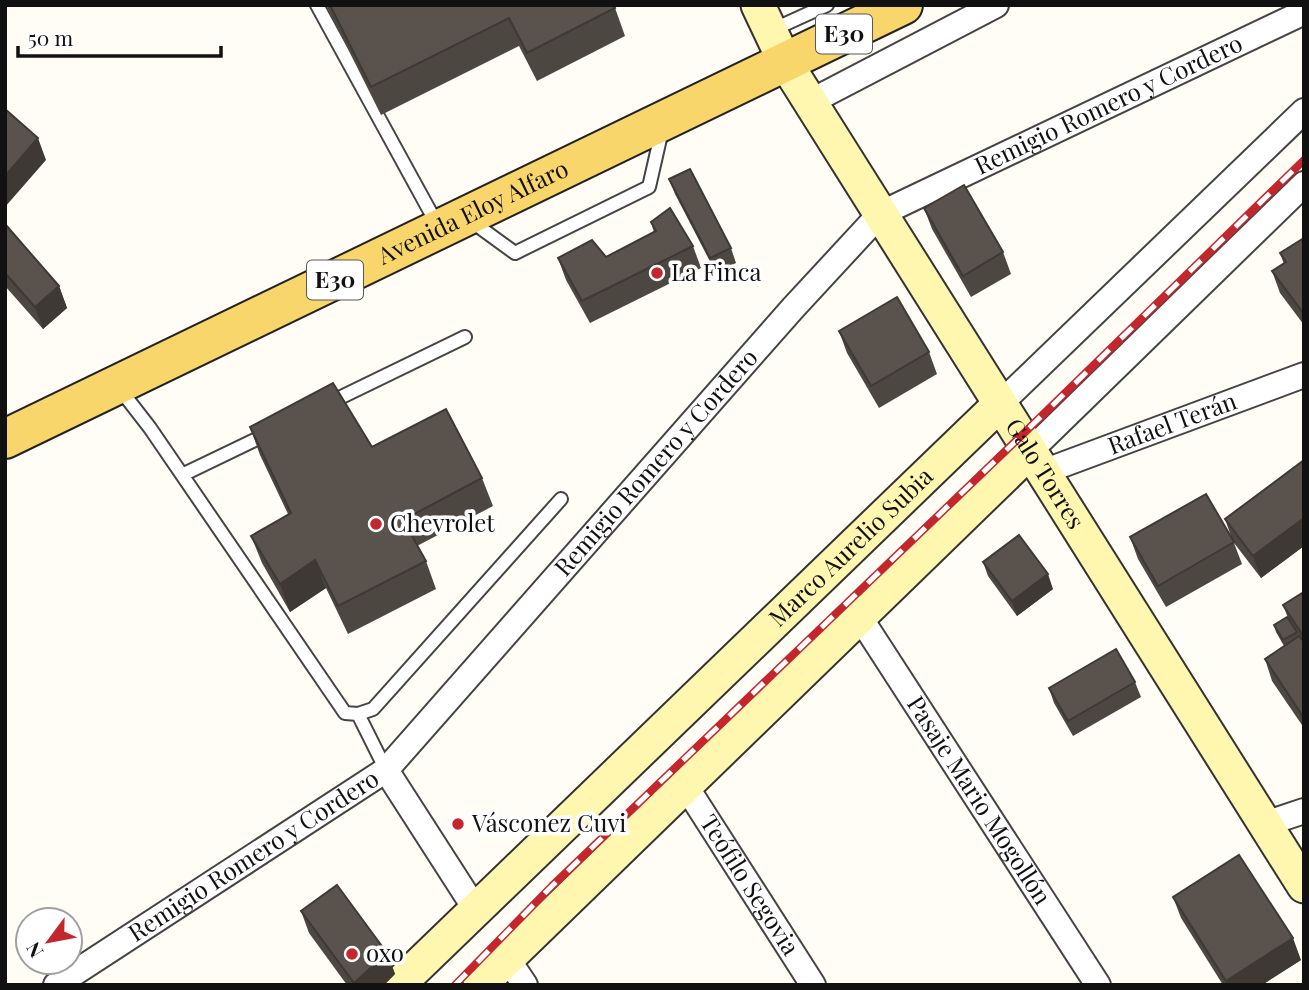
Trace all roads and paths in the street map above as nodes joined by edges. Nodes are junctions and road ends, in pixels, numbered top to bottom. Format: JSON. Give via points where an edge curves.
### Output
{"nodes":[{"id":1,"x":317,"y":5,"type":"edge"},
{"id":2,"x":827,"y":5,"type":"edge"},
{"id":3,"x":903,"y":5,"type":"edge"},
{"id":4,"x":996,"y":5,"type":"edge"},
{"id":5,"x":1304,"y":12,"type":"edge"},
{"id":6,"x":771,"y":33,"type":"edge"},
{"id":7,"x":810,"y":102,"type":"junction"},
{"id":8,"x":1304,"y":111,"type":"edge"},
{"id":9,"x":664,"y":120,"type":"junction"},
{"id":10,"x":1304,"y":184,"type":"edge"},
{"id":11,"x":880,"y":214,"type":"junction"},
{"id":12,"x":453,"y":223,"type":"junction"},
{"id":13,"x":465,"y":337,"type":"dead end"},
{"id":14,"x":1304,"y":375,"type":"edge"},
{"id":15,"x":116,"y":385,"type":"junction"},
{"id":16,"x":1000,"y":404,"type":"junction"},
{"id":17,"x":317,"y":409,"type":"edge"},
{"id":18,"x":281,"y":427,"type":"edge"},
{"id":19,"x":5,"y":439,"type":"edge"},
{"id":20,"x":1036,"y":462,"type":"junction"},
{"id":21,"x":182,"y":475,"type":"junction"},
{"id":22,"x":561,"y":499,"type":"dead end"},
{"id":23,"x":859,"y":616,"type":"junction"},
{"id":24,"x":358,"y":713,"type":"junction"},
{"id":25,"x":386,"y":770,"type":"junction"},
{"id":26,"x":685,"y":785,"type":"junction"},
{"id":27,"x":1304,"y":811,"type":"edge"},
{"id":28,"x":1265,"y":824,"type":"junction"},
{"id":29,"x":1304,"y":886,"type":"edge"},
{"id":30,"x":476,"y":910,"type":"junction"},
{"id":31,"x":516,"y":972,"type":"edge"},
{"id":32,"x":56,"y":985,"type":"edge"},
{"id":33,"x":398,"y":985,"type":"edge"},
{"id":34,"x":480,"y":985,"type":"edge"},
{"id":35,"x":813,"y":985,"type":"edge"},
{"id":36,"x":1098,"y":985,"type":"edge"}],
"edges":[{"from":1,"to":12,"type":"lane","via":[[413,178]]},
{"from":2,"to":6,"type":"lane"},
{"from":3,"to":6,"type":"main road","name":"Avenida Eloy Alfaro","number":"E30"},
{"from":4,"to":7,"type":"street"},
{"from":5,"to":11,"type":"street","name":"Remigio Romero y Cordero"},
{"from":6,"to":7,"type":"main road","name":"Galo Torres"},
{"from":6,"to":9,"type":"main road","name":"Avenida Eloy Alfaro","number":"E30"},
{"from":7,"to":11,"type":"main road","name":"Galo Torres"},
{"from":8,"to":16,"type":"street","name":"Marco Aurelio Subia"},
{"from":9,"to":12,"type":"main road","name":"Avenida Eloy Alfaro","number":"E30"},
{"from":9,"to":12,"type":"lane","via":[[649,187],[515,253]]},
{"from":10,"to":20,"type":"street"},
{"from":11,"to":16,"type":"main road","name":"Galo Torres"},
{"from":11,"to":25,"type":"street","name":"Remigio Romero y Cordero"},
{"from":12,"to":15,"type":"main road","name":"Avenida Eloy Alfaro","number":"E30"},
{"from":13,"to":17,"type":"lane"},
{"from":14,"to":20,"type":"street","name":"Rafael Terán"},
{"from":15,"to":19,"type":"main road","name":"Avenida Eloy Alfaro","number":"E30"},
{"from":15,"to":21,"type":"lane"},
{"from":16,"to":20,"type":"main road","name":"Galo Torres"},
{"from":16,"to":30,"type":"main road","name":"Marco Aurelio Subia"},
{"from":18,"to":21,"type":"lane"},
{"from":20,"to":23,"type":"main road"},
{"from":20,"to":28,"type":"main road","name":"Galo Torres"},
{"from":21,"to":24,"type":"lane","via":[[345,713]]},
{"from":22,"to":24,"type":"lane","via":[[373,709]]},
{"from":23,"to":26,"type":"main road"},
{"from":23,"to":36,"type":"street","name":"Pasaje Mario Mogollón"},
{"from":24,"to":25,"type":"lane"},
{"from":25,"to":30,"type":"street"},
{"from":25,"to":32,"type":"street","name":"Remigio Romero y Cordero"},
{"from":26,"to":31,"type":"main road"},
{"from":26,"to":35,"type":"street","name":"Teófilo Segovia"},
{"from":27,"to":28,"type":"street"},
{"from":28,"to":29,"type":"main road","name":"Galo Torres"},
{"from":30,"to":33,"type":"main road","name":"Marco Aurelio Subia"},
{"from":31,"to":34,"type":"main road"}]}
